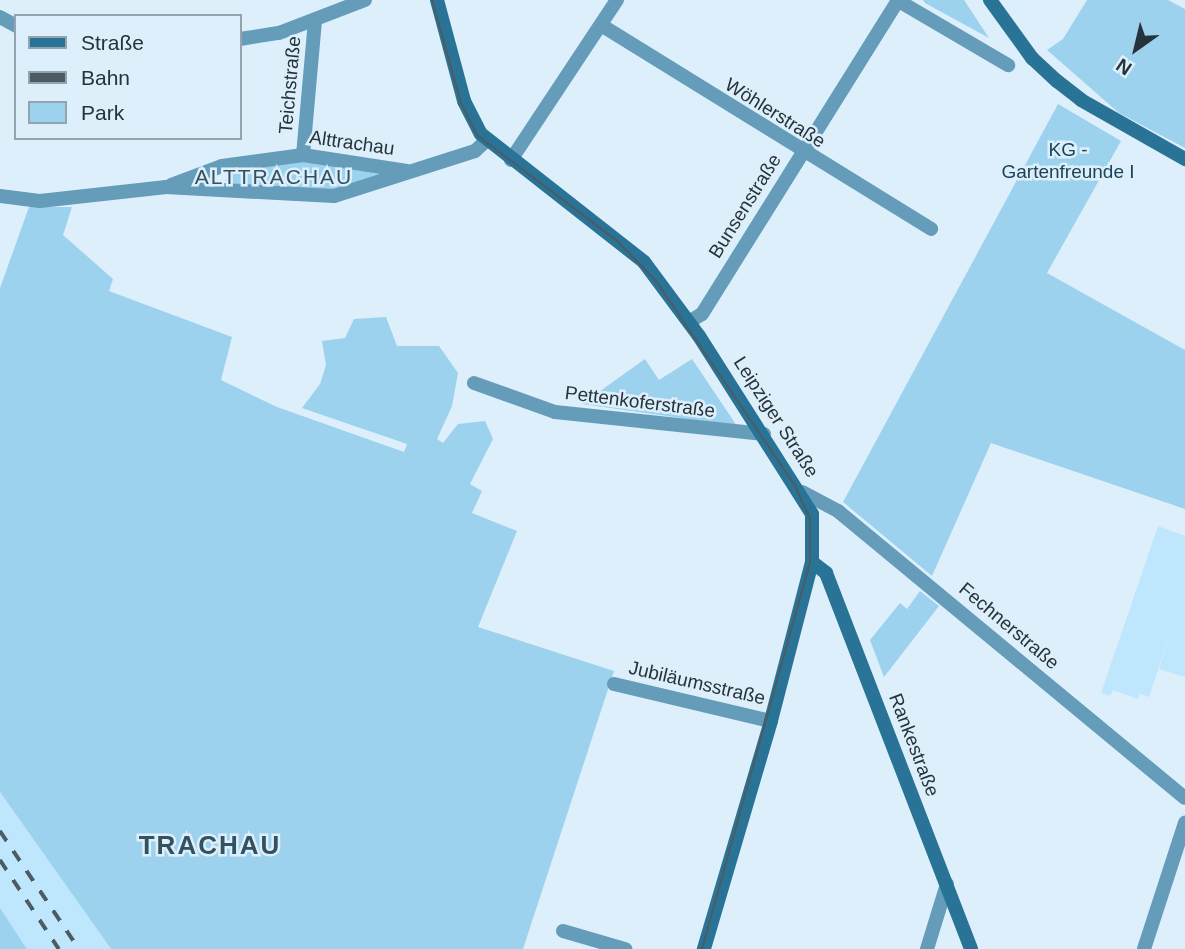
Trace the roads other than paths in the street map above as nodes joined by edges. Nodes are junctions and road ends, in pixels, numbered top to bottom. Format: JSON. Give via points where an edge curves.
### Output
{"nodes":[{"id":1,"x":365,"y":0,"type":"edge"},
{"id":2,"x":437,"y":0,"type":"edge"},
{"id":3,"x":617,"y":0,"type":"edge"},
{"id":4,"x":898,"y":0,"type":"edge"},
{"id":5,"x":990,"y":0,"type":"edge"},
{"id":6,"x":315,"y":20,"type":"junction"},
{"id":7,"x":601,"y":25,"type":"junction"},
{"id":8,"x":242,"y":39,"type":"edge"},
{"id":9,"x":1008,"y":65,"type":"dead end"},
{"id":10,"x":487,"y":140,"type":"junction"},
{"id":11,"x":801,"y":152,"type":"junction"},
{"id":12,"x":303,"y":155,"type":"junction"},
{"id":13,"x":1185,"y":159,"type":"edge"},
{"id":14,"x":512,"y":160,"type":"junction"},
{"id":15,"x":410,"y":172,"type":"junction"},
{"id":16,"x":166,"y":187,"type":"junction"},
{"id":17,"x":0,"y":196,"type":"edge"},
{"id":18,"x":931,"y":229,"type":"dead end"},
{"id":19,"x":689,"y":322,"type":"junction"},
{"id":20,"x":474,"y":383,"type":"dead end"},
{"id":21,"x":764,"y":434,"type":"junction"},
{"id":22,"x":802,"y":492,"type":"junction"},
{"id":23,"x":812,"y":562,"type":"junction"},
{"id":24,"x":614,"y":684,"type":"dead end"},
{"id":25,"x":771,"y":721,"type":"junction"},
{"id":26,"x":1185,"y":798,"type":"edge"},
{"id":27,"x":1185,"y":823,"type":"edge"},
{"id":28,"x":947,"y":884,"type":"junction"},
{"id":29,"x":563,"y":931,"type":"dead end"},
{"id":30,"x":625,"y":949,"type":"edge"},
{"id":31,"x":704,"y":949,"type":"edge"},
{"id":32,"x":927,"y":949,"type":"edge"},
{"id":33,"x":971,"y":949,"type":"edge"},
{"id":34,"x":1144,"y":949,"type":"edge"}],
"edges":[{"from":1,"to":6,"type":"street"},
{"from":2,"to":10,"type":"main road","name":"Leipziger Straße","via":[[464,101]]},
{"from":3,"to":7,"type":"street"},
{"from":4,"to":9,"type":"street"},
{"from":4,"to":11,"type":"street","name":"Bunsenstraße"},
{"from":5,"to":13,"type":"main road","via":[[1032,58],[1065,88]]},
{"from":6,"to":8,"type":"street","via":[[279,33]]},
{"from":6,"to":12,"type":"street","name":"Teichstraße"},
{"from":7,"to":11,"type":"street","name":"Wöhlerstraße"},
{"from":7,"to":14,"type":"street"},
{"from":10,"to":14,"type":"main road","name":"Leipziger Straße"},
{"from":10,"to":15,"type":"street","name":"Alttrachau","via":[[475,151]]},
{"from":11,"to":18,"type":"street","name":"Wöhlerstraße"},
{"from":11,"to":19,"type":"street","name":"Bunsenstraße","via":[[702,313]]},
{"from":12,"to":15,"type":"street","name":"Alttrachau"},
{"from":12,"to":16,"type":"street","name":"Alttrachau","via":[[222,166]]},
{"from":14,"to":19,"type":"main road","name":"Leipziger Straße","via":[[618,238],[644,262]]},
{"from":15,"to":16,"type":"street","name":"Alttrachau","via":[[334,196]]},
{"from":16,"to":17,"type":"street","name":"Alttrachau","via":[[40,201]]},
{"from":19,"to":21,"type":"main road","name":"Leipziger Straße"},
{"from":20,"to":21,"type":"street","name":"Pettenkoferstraße","via":[[555,412]]},
{"from":21,"to":22,"type":"main road","name":"Leipziger Straße"},
{"from":22,"to":23,"type":"main road","name":"Leipziger Straße","via":[[815,528]]},
{"from":22,"to":26,"type":"street","name":"Fechnerstraße","via":[[838,511]]},
{"from":23,"to":25,"type":"main road","name":"Leipziger Straße"},
{"from":23,"to":28,"type":"main road","name":"Rankestraße","via":[[826,573]]},
{"from":24,"to":25,"type":"street","name":"Jubiläumsstraße"},
{"from":25,"to":31,"type":"main road","name":"Leipziger Straße"},
{"from":27,"to":34,"type":"street"},
{"from":28,"to":32,"type":"street"},
{"from":28,"to":33,"type":"main road","name":"Rankestraße"},
{"from":29,"to":30,"type":"street"}]}
